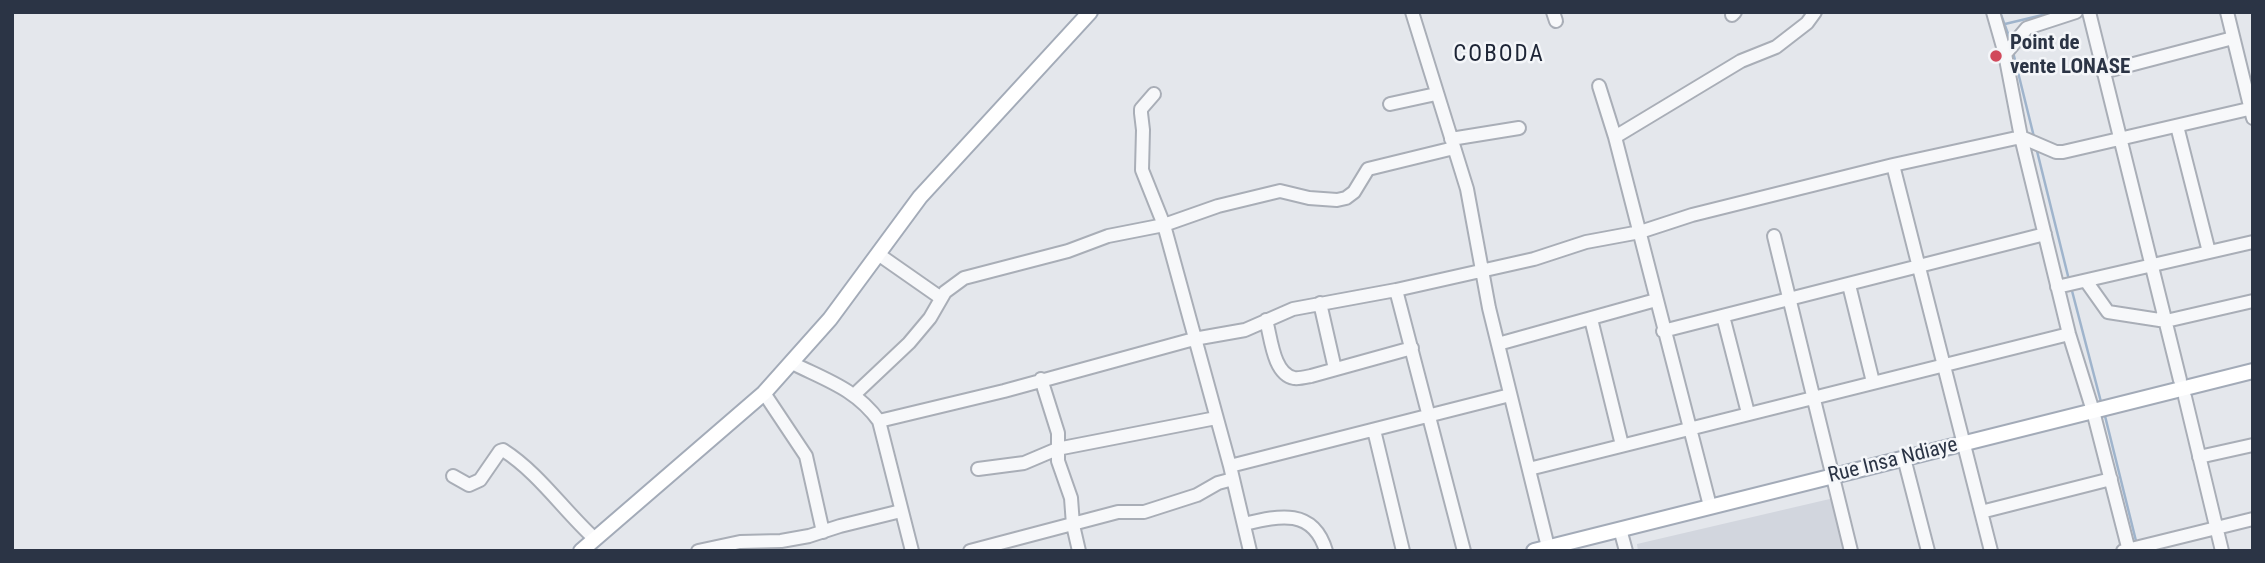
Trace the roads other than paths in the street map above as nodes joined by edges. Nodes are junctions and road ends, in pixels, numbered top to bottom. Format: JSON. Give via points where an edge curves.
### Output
{"nodes":[{"id":1,"x":1090,"y":12,"type":"edge"},
{"id":2,"x":1412,"y":12,"type":"edge"},
{"id":3,"x":1815,"y":12,"type":"edge"},
{"id":4,"x":1993,"y":12,"type":"edge"},
{"id":5,"x":2076,"y":12,"type":"edge"},
{"id":6,"x":2089,"y":12,"type":"edge"},
{"id":7,"x":2227,"y":12,"type":"edge"},
{"id":8,"x":2233,"y":38,"type":"junction"},
{"id":9,"x":2005,"y":54,"type":"junction"},
{"id":10,"x":2103,"y":72,"type":"junction"},
{"id":11,"x":1599,"y":86,"type":"dead end"},
{"id":12,"x":1154,"y":94,"type":"dead end"},
{"id":13,"x":1436,"y":94,"type":"junction"},
{"id":14,"x":1390,"y":104,"type":"dead end"},
{"id":15,"x":2252,"y":112,"type":"edge"},
{"id":16,"x":2177,"y":126,"type":"junction"},
{"id":17,"x":1519,"y":128,"type":"dead end"},
{"id":18,"x":1615,"y":137,"type":"junction"},
{"id":19,"x":2021,"y":137,"type":"junction"},
{"id":20,"x":2119,"y":138,"type":"junction"},
{"id":21,"x":1452,"y":143,"type":"junction"},
{"id":22,"x":1894,"y":165,"type":"junction"},
{"id":23,"x":1164,"y":225,"type":"junction"},
{"id":24,"x":1640,"y":232,"type":"junction"},
{"id":25,"x":2045,"y":234,"type":"junction"},
{"id":26,"x":1774,"y":236,"type":"dead end"},
{"id":27,"x":2253,"y":242,"type":"edge"},
{"id":28,"x":2209,"y":252,"type":"junction"},
{"id":29,"x":878,"y":254,"type":"junction"},
{"id":30,"x":1919,"y":267,"type":"junction"},
{"id":31,"x":2152,"y":267,"type":"junction"},
{"id":32,"x":1481,"y":271,"type":"junction"},
{"id":33,"x":2086,"y":281,"type":"junction"},
{"id":34,"x":1849,"y":285,"type":"junction"},
{"id":35,"x":2057,"y":287,"type":"junction"},
{"id":36,"x":1396,"y":290,"type":"junction"},
{"id":37,"x":941,"y":298,"type":"junction"},
{"id":38,"x":1656,"y":300,"type":"junction"},
{"id":39,"x":1790,"y":300,"type":"junction"},
{"id":40,"x":2253,"y":301,"type":"edge"},
{"id":41,"x":1320,"y":303,"type":"junction"},
{"id":42,"x":1723,"y":316,"type":"junction"},
{"id":43,"x":1591,"y":319,"type":"junction"},
{"id":44,"x":1266,"y":320,"type":"junction"},
{"id":45,"x":2166,"y":321,"type":"junction"},
{"id":46,"x":1663,"y":331,"type":"junction"},
{"id":47,"x":2069,"y":334,"type":"junction"},
{"id":48,"x":1194,"y":339,"type":"junction"},
{"id":49,"x":1498,"y":344,"type":"junction"},
{"id":50,"x":1412,"y":348,"type":"junction"},
{"id":51,"x":792,"y":363,"type":"junction"},
{"id":52,"x":1943,"y":365,"type":"junction"},
{"id":53,"x":1335,"y":369,"type":"junction"},
{"id":54,"x":2253,"y":371,"type":"edge"},
{"id":55,"x":1041,"y":380,"type":"junction"},
{"id":56,"x":2180,"y":380,"type":"dead end"},
{"id":57,"x":1872,"y":382,"type":"junction"},
{"id":58,"x":764,"y":393,"type":"junction"},
{"id":59,"x":855,"y":394,"type":"junction"},
{"id":60,"x":1510,"y":395,"type":"junction"},
{"id":61,"x":1813,"y":397,"type":"junction"},
{"id":62,"x":2185,"y":397,"type":"dead end"},
{"id":63,"x":2094,"y":411,"type":"junction"},
{"id":64,"x":1748,"y":413,"type":"junction"},
{"id":65,"x":1430,"y":415,"type":"junction"},
{"id":66,"x":1216,"y":418,"type":"junction"},
{"id":67,"x":879,"y":421,"type":"junction"},
{"id":68,"x":1689,"y":428,"type":"junction"},
{"id":69,"x":1374,"y":430,"type":"junction"},
{"id":70,"x":1962,"y":444,"type":"junction"},
{"id":71,"x":2253,"y":444,"type":"edge"},
{"id":72,"x":1622,"y":445,"type":"junction"},
{"id":73,"x":1057,"y":449,"type":"junction"},
{"id":74,"x":2199,"y":457,"type":"junction"},
{"id":75,"x":1904,"y":458,"type":"junction"},
{"id":76,"x":978,"y":469,"type":"dead end"},
{"id":77,"x":1530,"y":469,"type":"junction"},
{"id":78,"x":1232,"y":472,"type":"junction"},
{"id":79,"x":453,"y":476,"type":"dead end"},
{"id":80,"x":1832,"y":476,"type":"junction"},
{"id":81,"x":2111,"y":479,"type":"junction"},
{"id":82,"x":1710,"y":506,"type":"junction"},
{"id":83,"x":901,"y":510,"type":"junction"},
{"id":84,"x":1981,"y":512,"type":"junction"},
{"id":85,"x":2253,"y":519,"type":"edge"},
{"id":86,"x":1073,"y":524,"type":"junction"},
{"id":87,"x":1244,"y":524,"type":"junction"},
{"id":88,"x":2217,"y":528,"type":"junction"},
{"id":89,"x":1620,"y":529,"type":"junction"},
{"id":90,"x":823,"y":532,"type":"junction"},
{"id":91,"x":596,"y":539,"type":"junction"},
{"id":92,"x":1541,"y":549,"type":"edge"},
{"id":93,"x":2127,"y":550,"type":"edge"},
{"id":94,"x":581,"y":551,"type":"edge"},
{"id":95,"x":698,"y":551,"type":"edge"},
{"id":96,"x":912,"y":551,"type":"edge"},
{"id":97,"x":970,"y":551,"type":"edge"},
{"id":98,"x":1079,"y":551,"type":"edge"},
{"id":99,"x":1250,"y":551,"type":"edge"},
{"id":100,"x":1326,"y":551,"type":"edge"},
{"id":101,"x":1403,"y":551,"type":"edge"},
{"id":102,"x":1464,"y":551,"type":"edge"},
{"id":103,"x":1626,"y":551,"type":"edge"},
{"id":104,"x":1851,"y":551,"type":"edge"},
{"id":105,"x":1928,"y":551,"type":"edge"},
{"id":106,"x":1991,"y":551,"type":"edge"},
{"id":107,"x":2222,"y":551,"type":"edge"}],
"edges":[{"from":1,"to":29,"type":"main road","via":[[920,197]]},
{"from":2,"to":13,"type":"street"},
{"from":3,"to":18,"type":"street","via":[[1808,23],[1776,47],[1741,61]]},
{"from":4,"to":9,"type":"street"},
{"from":5,"to":9,"type":"street","via":[[2027,28]]},
{"from":6,"to":10,"type":"street"},
{"from":7,"to":8,"type":"street"},
{"from":8,"to":10,"type":"street"},
{"from":8,"to":15,"type":"street"},
{"from":9,"to":19,"type":"street"},
{"from":10,"to":20,"type":"street"},
{"from":11,"to":18,"type":"street"},
{"from":12,"to":23,"type":"street","via":[[1142,109],[1141,163]]},
{"from":13,"to":14,"type":"street"},
{"from":13,"to":21,"type":"street"},
{"from":15,"to":16,"type":"street"},
{"from":16,"to":20,"type":"street"},
{"from":16,"to":28,"type":"street"},
{"from":17,"to":21,"type":"street"},
{"from":18,"to":24,"type":"street"},
{"from":19,"to":20,"type":"street","via":[[2056,152]]},
{"from":19,"to":22,"type":"street"},
{"from":19,"to":25,"type":"street"},
{"from":20,"to":31,"type":"street"},
{"from":21,"to":23,"type":"street","via":[[1368,169],[1346,198],[1309,198],[1280,191]]},
{"from":21,"to":32,"type":"street","via":[[1470,204]]},
{"from":22,"to":24,"type":"street"},
{"from":22,"to":30,"type":"street"},
{"from":23,"to":37,"type":"street","via":[[1108,236],[964,278]]},
{"from":23,"to":48,"type":"street"},
{"from":24,"to":32,"type":"street"},
{"from":24,"to":38,"type":"street"},
{"from":25,"to":30,"type":"street"},
{"from":25,"to":35,"type":"street"},
{"from":26,"to":39,"type":"street"},
{"from":27,"to":28,"type":"street"},
{"from":28,"to":31,"type":"street"},
{"from":29,"to":37,"type":"street"},
{"from":29,"to":51,"type":"main road"},
{"from":30,"to":34,"type":"street"},
{"from":30,"to":52,"type":"street"},
{"from":31,"to":33,"type":"street"},
{"from":31,"to":45,"type":"street"},
{"from":32,"to":36,"type":"street"},
{"from":32,"to":49,"type":"street"},
{"from":33,"to":35,"type":"street"},
{"from":33,"to":45,"type":"street","via":[[2108,312]]},
{"from":34,"to":39,"type":"street"},
{"from":34,"to":57,"type":"street"},
{"from":35,"to":47,"type":"street"},
{"from":36,"to":41,"type":"street"},
{"from":36,"to":50,"type":"street"},
{"from":37,"to":59,"type":"street","via":[[909,343]]},
{"from":38,"to":43,"type":"street"},
{"from":38,"to":46,"type":"street"},
{"from":39,"to":42,"type":"street"},
{"from":39,"to":61,"type":"street"},
{"from":40,"to":45,"type":"street"},
{"from":41,"to":44,"type":"street"},
{"from":41,"to":53,"type":"street"},
{"from":42,"to":46,"type":"street"},
{"from":42,"to":64,"type":"street"},
{"from":43,"to":49,"type":"street"},
{"from":43,"to":72,"type":"street"},
{"from":44,"to":48,"type":"street","via":[[1245,330]]},
{"from":44,"to":53,"type":"street","via":[[1278,367],[1284,373],[1294,378]]},
{"from":45,"to":56,"type":"street"},
{"from":46,"to":68,"type":"street"},
{"from":47,"to":52,"type":"street"},
{"from":47,"to":63,"type":"street"},
{"from":48,"to":55,"type":"street"},
{"from":48,"to":66,"type":"street"},
{"from":49,"to":60,"type":"street"},
{"from":50,"to":53,"type":"street"},
{"from":50,"to":65,"type":"street"},
{"from":51,"to":58,"type":"main road"},
{"from":51,"to":59,"type":"street"},
{"from":52,"to":57,"type":"street"},
{"from":52,"to":70,"type":"street"},
{"from":54,"to":63,"type":"main road","name":"Rue Insa Ndiaye"},
{"from":55,"to":67,"type":"street"},
{"from":55,"to":73,"type":"street","via":[[1058,433]]},
{"from":57,"to":61,"type":"street"},
{"from":58,"to":90,"type":"street","via":[[806,456]]},
{"from":58,"to":91,"type":"main road"},
{"from":59,"to":67,"type":"street"},
{"from":60,"to":65,"type":"street"},
{"from":60,"to":77,"type":"street"},
{"from":61,"to":64,"type":"street"},
{"from":61,"to":80,"type":"street"},
{"from":62,"to":74,"type":"street"},
{"from":63,"to":70,"type":"main road","name":"Rue Insa Ndiaye"},
{"from":63,"to":81,"type":"street"},
{"from":64,"to":68,"type":"street"},
{"from":65,"to":69,"type":"street"},
{"from":65,"to":102,"type":"street"},
{"from":66,"to":73,"type":"street"},
{"from":66,"to":78,"type":"street"},
{"from":67,"to":83,"type":"street"},
{"from":68,"to":72,"type":"street"},
{"from":68,"to":82,"type":"street"},
{"from":69,"to":78,"type":"street"},
{"from":69,"to":101,"type":"street"},
{"from":70,"to":75,"type":"main road","name":"Rue Insa Ndiaye"},
{"from":70,"to":84,"type":"street"},
{"from":71,"to":74,"type":"street"},
{"from":72,"to":77,"type":"street"},
{"from":73,"to":76,"type":"street","via":[[1024,463]]},
{"from":73,"to":86,"type":"street"},
{"from":74,"to":88,"type":"street"},
{"from":75,"to":80,"type":"main road","name":"Rue Insa Ndiaye"},
{"from":75,"to":105,"type":"street"},
{"from":77,"to":92,"type":"street"},
{"from":78,"to":86,"type":"street","via":[[1198,495],[1144,512],[1118,512]]},
{"from":78,"to":87,"type":"street"},
{"from":79,"to":91,"type":"street","via":[[469,485],[476,483],[503,450]]},
{"from":80,"to":82,"type":"main road","name":"Rue Insa Ndiaye"},
{"from":80,"to":104,"type":"street"},
{"from":81,"to":84,"type":"street"},
{"from":81,"to":93,"type":"street"},
{"from":82,"to":89,"type":"main road","name":"Rue Insa Ndiaye"},
{"from":83,"to":90,"type":"street"},
{"from":83,"to":96,"type":"street"},
{"from":84,"to":106,"type":"street"},
{"from":85,"to":88,"type":"street"},
{"from":86,"to":97,"type":"street"},
{"from":86,"to":98,"type":"street"},
{"from":87,"to":99,"type":"street"},
{"from":87,"to":100,"type":"street","via":[[1294,517],[1317,531]]},
{"from":88,"to":93,"type":"street"},
{"from":88,"to":107,"type":"street"},
{"from":89,"to":92,"type":"main road","name":"Rue Insa Ndiaye"},
{"from":89,"to":103,"type":"street"},
{"from":90,"to":95,"type":"street"},
{"from":91,"to":94,"type":"main road"}]}
